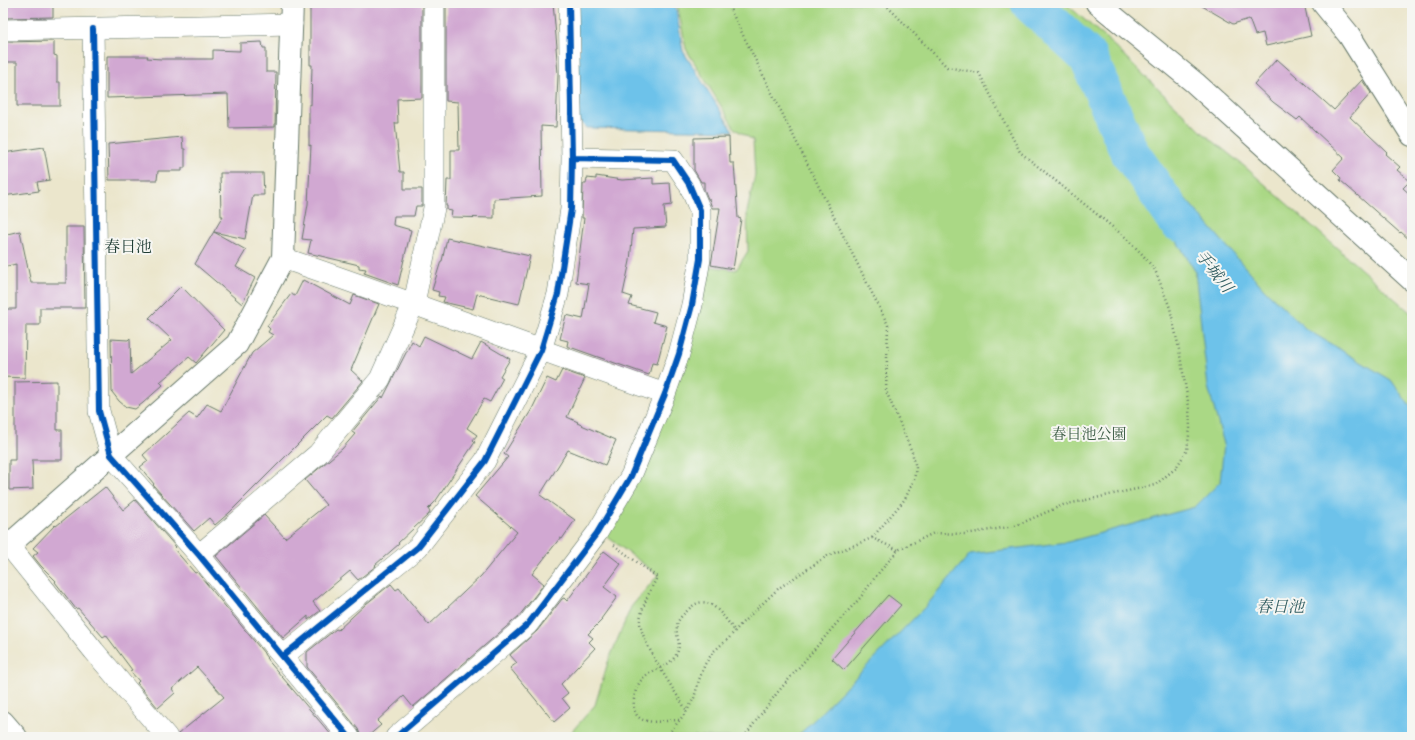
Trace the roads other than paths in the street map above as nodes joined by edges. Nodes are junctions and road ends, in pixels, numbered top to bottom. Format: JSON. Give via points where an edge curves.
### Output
{"nodes":[{"id":1,"x":434,"y":3,"type":"edge"},
{"id":2,"x":569,"y":3,"type":"edge"},
{"id":3,"x":1097,"y":3,"type":"edge"},
{"id":4,"x":1323,"y":3,"type":"edge"},
{"id":5,"x":292,"y":14,"type":"edge"},
{"id":6,"x":93,"y":29,"type":"junction"},
{"id":7,"x":3,"y":30,"type":"edge"},
{"id":8,"x":1412,"y":135,"type":"edge"},
{"id":9,"x":572,"y":158,"type":"junction"},
{"id":10,"x":283,"y":258,"type":"junction"},
{"id":11,"x":1412,"y":280,"type":"edge"},
{"id":12,"x":414,"y":303,"type":"junction"},
{"id":13,"x":541,"y":350,"type":"junction"},
{"id":14,"x":665,"y":394,"type":"junction"},
{"id":15,"x":111,"y":455,"type":"junction"},
{"id":16,"x":6,"y":542,"type":"edge"},
{"id":17,"x":199,"y":555,"type":"junction"},
{"id":18,"x":284,"y":656,"type":"junction"},
{"id":19,"x":3,"y":722,"type":"edge"},
{"id":20,"x":16,"y":737,"type":"edge"},
{"id":21,"x":167,"y":737,"type":"edge"},
{"id":22,"x":349,"y":737,"type":"edge"},
{"id":23,"x":396,"y":737,"type":"edge"}],
"edges":[{"from":1,"to":12,"type":"street","via":[[434,208]]},
{"from":2,"to":9,"type":"street"},
{"from":3,"to":11,"type":"main road","via":[[1195,84]]},
{"from":4,"to":8,"type":"main road","via":[[1349,35]]},
{"from":5,"to":6,"type":"street"},
{"from":5,"to":10,"type":"main road"},
{"from":6,"to":7,"type":"street"},
{"from":6,"to":15,"type":"street","via":[[99,411]]},
{"from":9,"to":13,"type":"street","via":[[571,209],[558,294]]},
{"from":9,"to":14,"type":"street","via":[[673,160],[689,184],[700,210],[700,259],[692,305]]},
{"from":10,"to":12,"type":"street"},
{"from":10,"to":15,"type":"main road","via":[[237,344]]},
{"from":12,"to":13,"type":"street"},
{"from":12,"to":17,"type":"street","via":[[380,379],[318,454]]},
{"from":13,"to":14,"type":"street"},
{"from":13,"to":18,"type":"street","via":[[485,461],[418,547]]},
{"from":14,"to":23,"type":"street","via":[[631,476],[597,533],[528,624]]},
{"from":15,"to":16,"type":"main road"},
{"from":15,"to":17,"type":"street"},
{"from":16,"to":21,"type":"street"},
{"from":17,"to":18,"type":"street"},
{"from":18,"to":22,"type":"street"},
{"from":19,"to":20,"type":"main road"}]}
